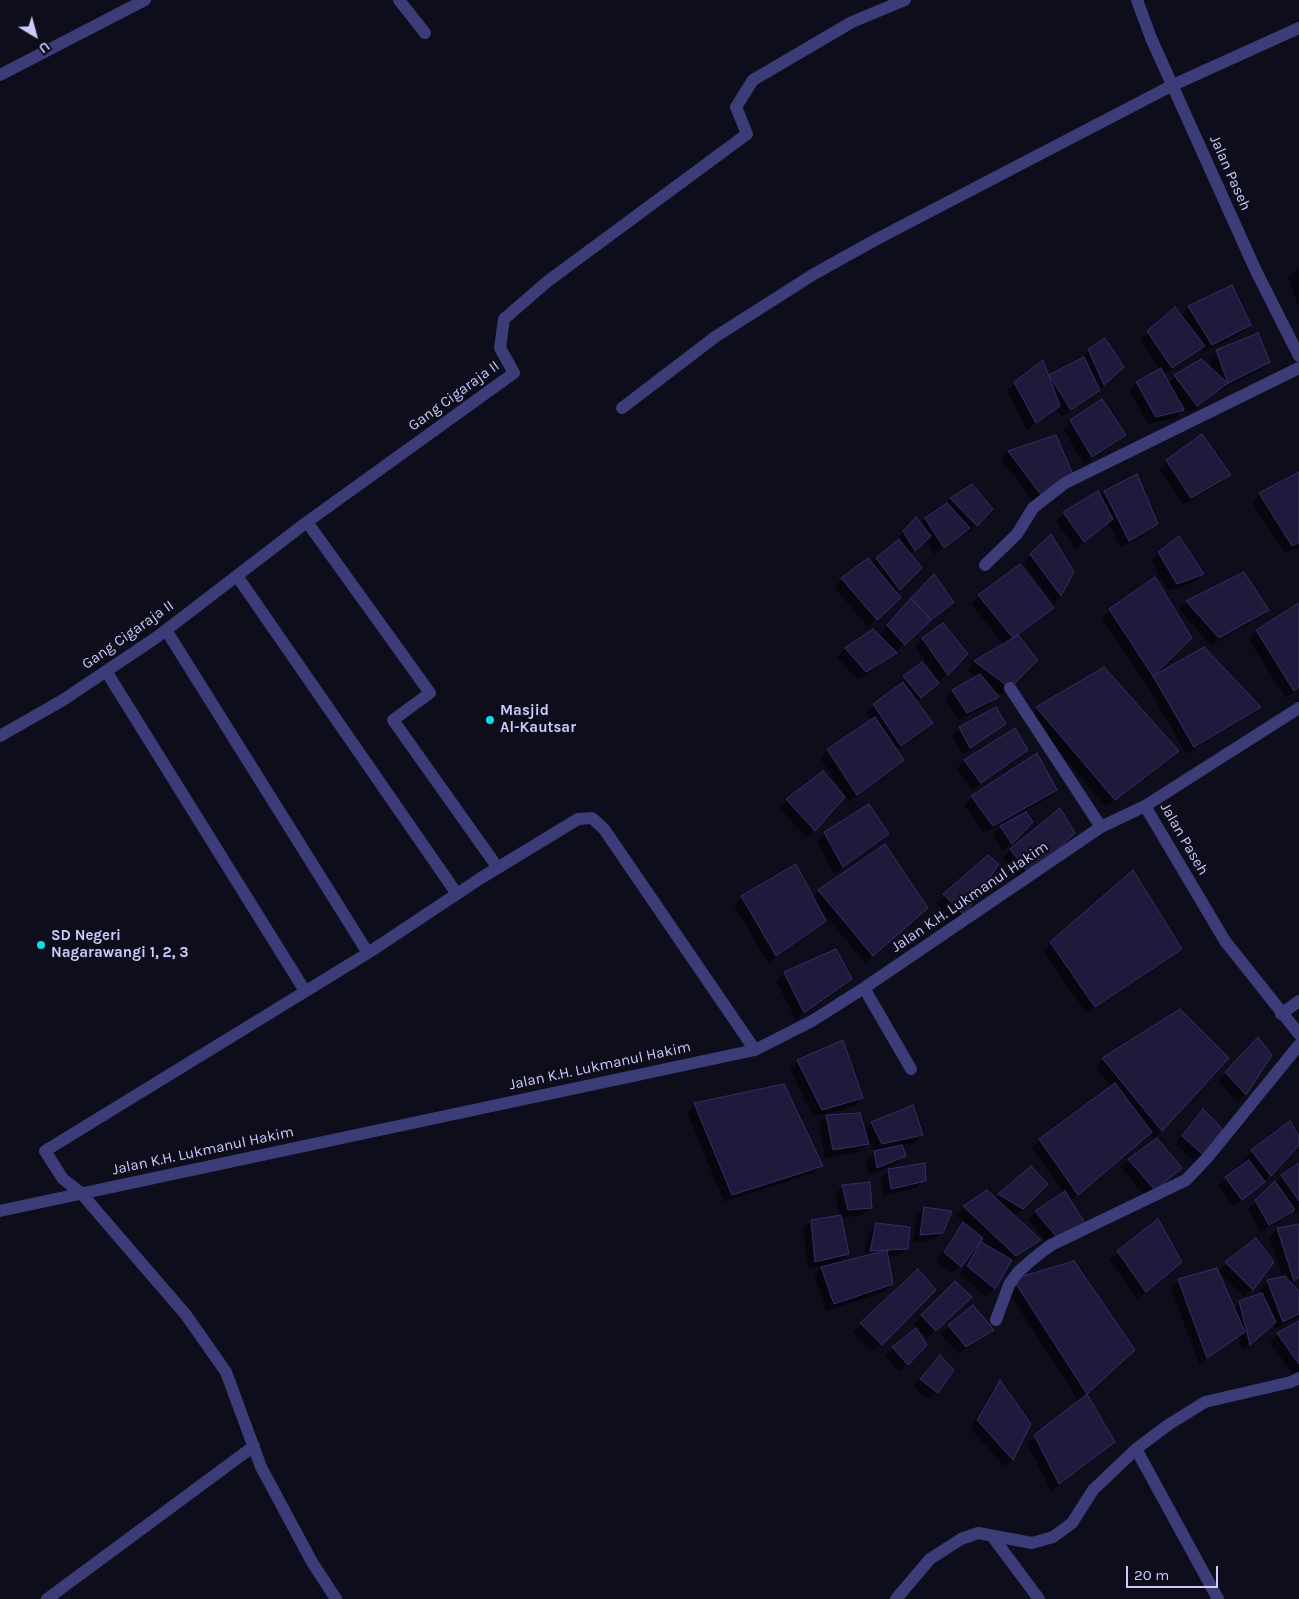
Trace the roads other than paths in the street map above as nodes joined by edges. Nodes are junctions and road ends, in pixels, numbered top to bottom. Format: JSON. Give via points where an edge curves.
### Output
{"nodes":[{"id":1,"x":145,"y":0,"type":"edge"},
{"id":2,"x":399,"y":0,"type":"edge"},
{"id":3,"x":905,"y":0,"type":"edge"},
{"id":4,"x":1137,"y":0,"type":"edge"},
{"id":5,"x":1299,"y":28,"type":"edge"},
{"id":6,"x":425,"y":33,"type":"dead end"},
{"id":7,"x":0,"y":75,"type":"edge"},
{"id":8,"x":1173,"y":85,"type":"junction"},
{"id":9,"x":1299,"y":356,"type":"edge"},
{"id":10,"x":1299,"y":368,"type":"edge"},
{"id":11,"x":622,"y":408,"type":"dead end"},
{"id":12,"x":307,"y":522,"type":"junction"},
{"id":13,"x":984,"y":565,"type":"dead end"},
{"id":14,"x":237,"y":576,"type":"junction"},
{"id":15,"x":166,"y":630,"type":"junction"},
{"id":16,"x":106,"y":671,"type":"junction"},
{"id":17,"x":1010,"y":688,"type":"dead end"},
{"id":18,"x":1299,"y":708,"type":"edge"},
{"id":19,"x":0,"y":736,"type":"edge"},
{"id":20,"x":1145,"y":806,"type":"junction"},
{"id":21,"x":1101,"y":827,"type":"junction"},
{"id":22,"x":498,"y":868,"type":"junction"},
{"id":23,"x":457,"y":894,"type":"junction"},
{"id":24,"x":368,"y":953,"type":"junction"},
{"id":25,"x":864,"y":988,"type":"junction"},
{"id":26,"x":305,"y":992,"type":"junction"},
{"id":27,"x":1299,"y":1001,"type":"edge"},
{"id":28,"x":1281,"y":1014,"type":"junction"},
{"id":29,"x":1299,"y":1034,"type":"edge"},
{"id":30,"x":1299,"y":1045,"type":"edge"},
{"id":31,"x":755,"y":1050,"type":"junction"},
{"id":32,"x":911,"y":1069,"type":"dead end"},
{"id":33,"x":82,"y":1193,"type":"junction"},
{"id":34,"x":0,"y":1211,"type":"edge"},
{"id":35,"x":996,"y":1320,"type":"dead end"},
{"id":36,"x":1299,"y":1378,"type":"edge"},
{"id":37,"x":254,"y":1446,"type":"junction"},
{"id":38,"x":1136,"y":1449,"type":"junction"},
{"id":39,"x":992,"y":1536,"type":"junction"},
{"id":40,"x":47,"y":1599,"type":"edge"},
{"id":41,"x":336,"y":1599,"type":"edge"},
{"id":42,"x":896,"y":1599,"type":"edge"},
{"id":43,"x":1039,"y":1599,"type":"edge"},
{"id":44,"x":1218,"y":1599,"type":"edge"}],
"edges":[{"from":1,"to":7,"type":"street"},
{"from":2,"to":6,"type":"street"},
{"from":3,"to":12,"type":"street","name":"Gang Cigaraja II","via":[[852,22],[753,80],[736,107],[747,134],[548,281],[504,319],[500,348],[514,373]]},
{"from":4,"to":8,"type":"street","name":"Jalan Paseh"},
{"from":5,"to":8,"type":"street"},
{"from":8,"to":9,"type":"street","name":"Jalan Paseh","via":[[1256,271]]},
{"from":8,"to":11,"type":"street","via":[[814,274],[715,337]]},
{"from":10,"to":13,"type":"street","via":[[1065,484],[1033,508],[1016,534]]},
{"from":12,"to":14,"type":"street","name":"Gang Cigaraja II"},
{"from":12,"to":22,"type":"street","via":[[430,693],[393,720]]},
{"from":14,"to":15,"type":"street","name":"Gang Cigaraja II"},
{"from":14,"to":23,"type":"street"},
{"from":15,"to":16,"type":"street","name":"Gang Cigaraja II"},
{"from":15,"to":24,"type":"street"},
{"from":16,"to":19,"type":"street","name":"Gang Cigaraja II"},
{"from":16,"to":26,"type":"street"},
{"from":17,"to":21,"type":"street"},
{"from":18,"to":20,"type":"street","name":"Jalan Paseh"},
{"from":20,"to":21,"type":"street","name":"Jalan K.H. Lukmanul Hakim"},
{"from":20,"to":28,"type":"street","name":"Jalan Paseh","via":[[1224,941]]},
{"from":21,"to":25,"type":"street","name":"Jalan K.H. Lukmanul Hakim"},
{"from":22,"to":23,"type":"street"},
{"from":22,"to":31,"type":"street","via":[[578,819],[592,818],[604,829]]},
{"from":23,"to":24,"type":"street"},
{"from":24,"to":26,"type":"street"},
{"from":25,"to":31,"type":"street","name":"Jalan K.H. Lukmanul Hakim","via":[[812,1021]]},
{"from":25,"to":32,"type":"street"},
{"from":26,"to":33,"type":"street","via":[[45,1151],[64,1179]]},
{"from":27,"to":28,"type":"street"},
{"from":28,"to":29,"type":"street","name":"Jalan Paseh"},
{"from":30,"to":35,"type":"street","via":[[1186,1180],[1051,1246],[1034,1258],[1009,1285]]},
{"from":31,"to":33,"type":"street","name":"Jalan K.H. Lukmanul Hakim"},
{"from":33,"to":34,"type":"street","name":"Jalan K.H. Lukmanul Hakim"},
{"from":33,"to":37,"type":"street","via":[[186,1315],[226,1372]]},
{"from":36,"to":38,"type":"street","via":[[1205,1402]]},
{"from":37,"to":40,"type":"street"},
{"from":37,"to":41,"type":"street","via":[[261,1467],[312,1562]]},
{"from":38,"to":39,"type":"street","via":[[1093,1490],[1072,1523],[1053,1536],[1032,1543]]},
{"from":38,"to":44,"type":"street"},
{"from":39,"to":42,"type":"street","via":[[978,1533],[930,1559]]},
{"from":39,"to":43,"type":"street"}]}
